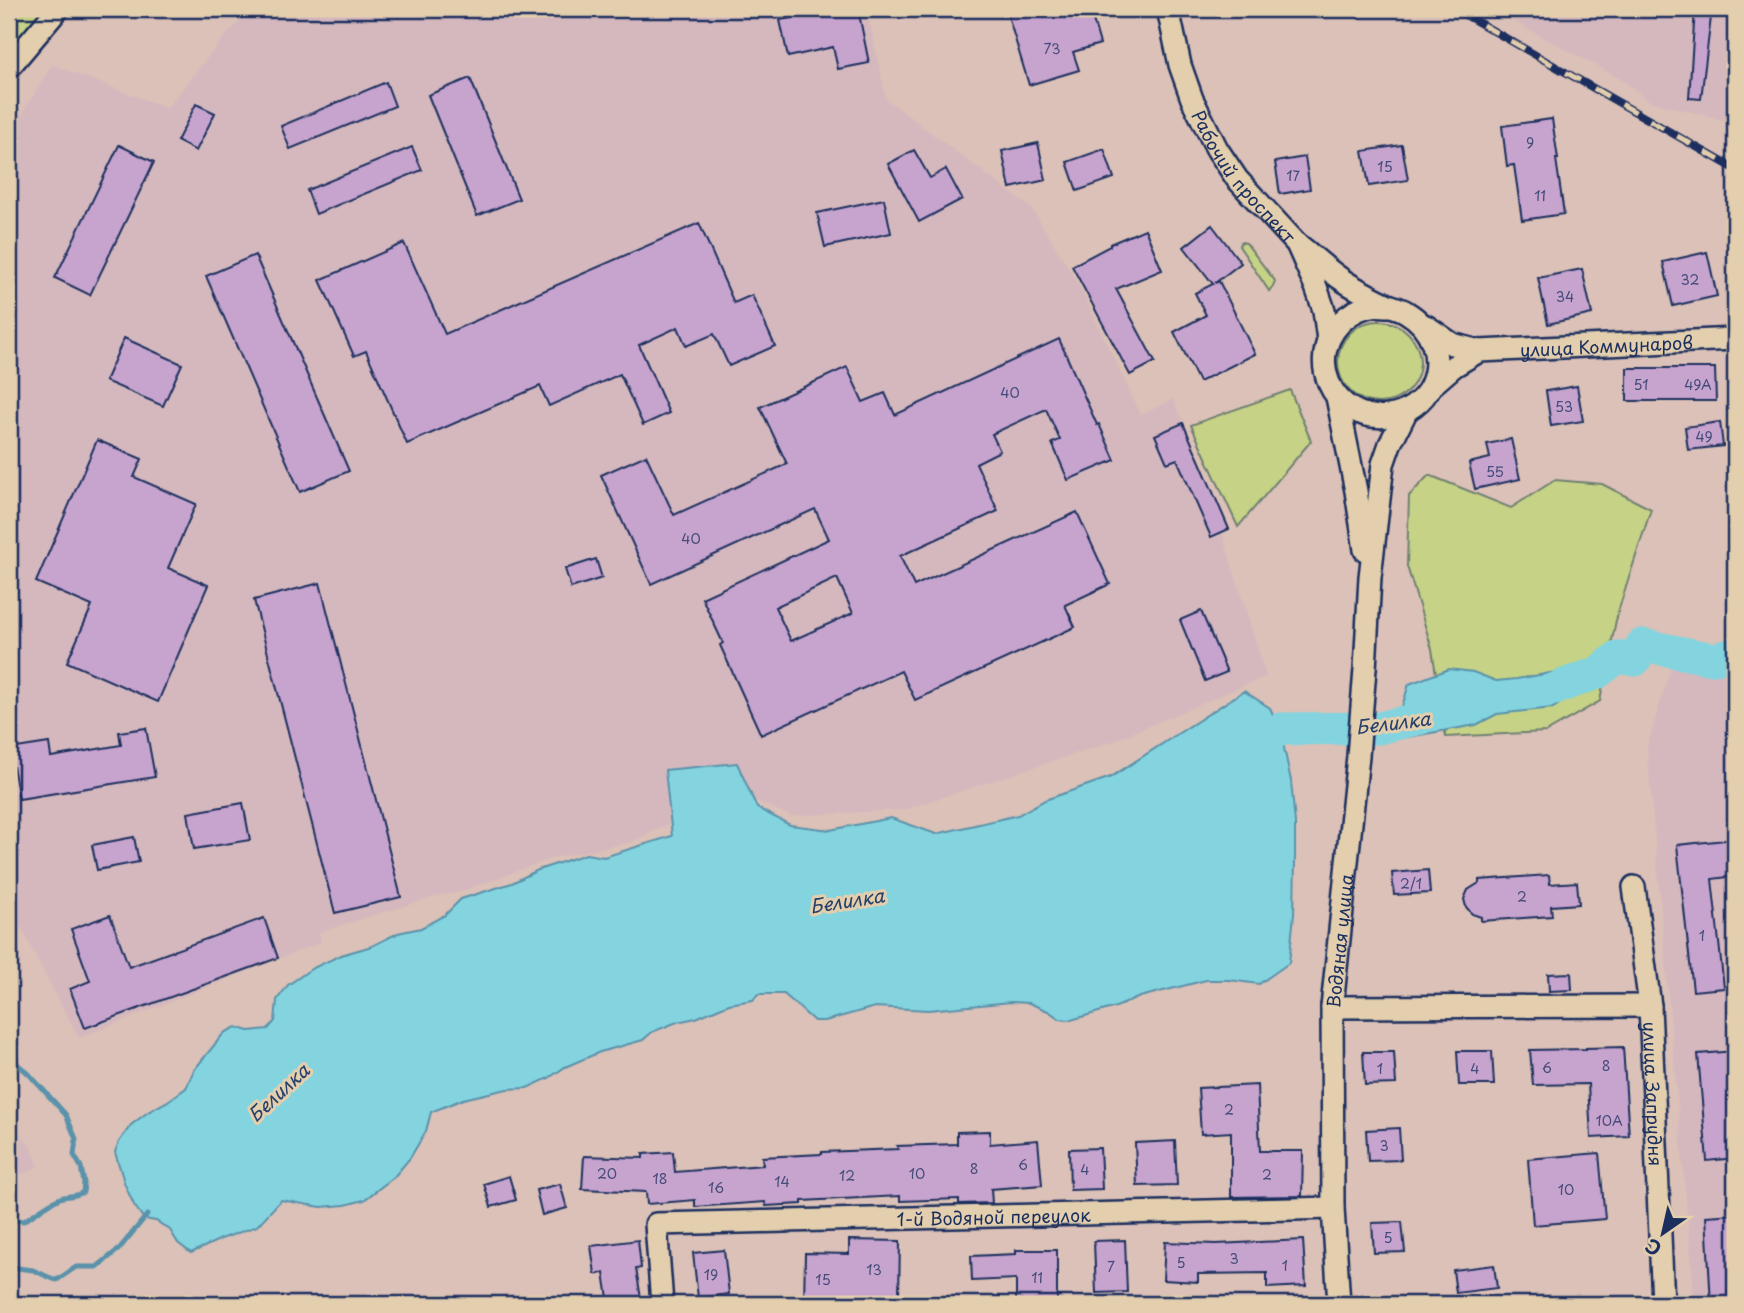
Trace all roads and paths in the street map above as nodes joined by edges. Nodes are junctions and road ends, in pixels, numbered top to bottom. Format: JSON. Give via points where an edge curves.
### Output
{"nodes":[{"id":1,"x":58,"y":9,"type":"edge"},
{"id":2,"x":1168,"y":9,"type":"edge"},
{"id":3,"x":9,"y":67,"type":"edge"},
{"id":4,"x":1297,"y":244,"type":"junction"},
{"id":5,"x":1388,"y":306,"type":"junction"},
{"id":6,"x":1422,"y":324,"type":"junction"},
{"id":7,"x":1735,"y":339,"type":"edge"},
{"id":8,"x":1328,"y":340,"type":"junction"},
{"id":9,"x":1479,"y":351,"type":"junction"},
{"id":10,"x":1431,"y":386,"type":"junction"},
{"id":11,"x":1337,"y":397,"type":"junction"},
{"id":12,"x":1407,"y":410,"type":"junction"},
{"id":13,"x":1370,"y":577,"type":"junction"},
{"id":14,"x":1634,"y":887,"type":"dead end"},
{"id":15,"x":1650,"y":1006,"type":"junction"},
{"id":16,"x":1332,"y":1007,"type":"junction"},
{"id":17,"x":1334,"y":1208,"type":"junction"},
{"id":18,"x":662,"y":1304,"type":"edge"},
{"id":19,"x":1339,"y":1304,"type":"edge"},
{"id":20,"x":1662,"y":1304,"type":"edge"}],
"edges":[{"from":1,"to":3,"type":"street"},
{"from":2,"to":4,"type":"street","name":"Рабочий проспект","via":[[1180,65],[1217,149],[1237,179]]},
{"from":4,"to":5,"type":"street","via":[[1344,281]]},
{"from":4,"to":8,"type":"street","name":"Рабочий проспект","via":[[1324,310]]},
{"from":5,"to":6,"type":"street","via":[[1404,310]]},
{"from":5,"to":8,"type":"street","via":[[1355,311],[1339,323]]},
{"from":6,"to":9,"type":"street","via":[[1452,344]]},
{"from":6,"to":10,"type":"street","via":[[1434,348]]},
{"from":7,"to":9,"type":"street","name":"улица Коммунаров"},
{"from":8,"to":11,"type":"street","via":[[1324,368]]},
{"from":9,"to":10,"type":"street"},
{"from":10,"to":12,"type":"street"},
{"from":11,"to":12,"type":"street","via":[[1347,407],[1378,417]]},
{"from":11,"to":13,"type":"street"},
{"from":12,"to":13,"type":"street","via":[[1383,464]]},
{"from":13,"to":16,"type":"street","name":"Водяная улица","via":[[1358,756]]},
{"from":14,"to":15,"type":"street","name":"улица Запрудня"},
{"from":15,"to":16,"type":"street"},
{"from":15,"to":20,"type":"street","name":"улица Запрудня"},
{"from":16,"to":17,"type":"street","name":"Водяная улица"},
{"from":17,"to":18,"type":"street","name":"1-й Водяной переулок","via":[[656,1224]]},
{"from":17,"to":19,"type":"street","name":"Водяная улица"}]}
